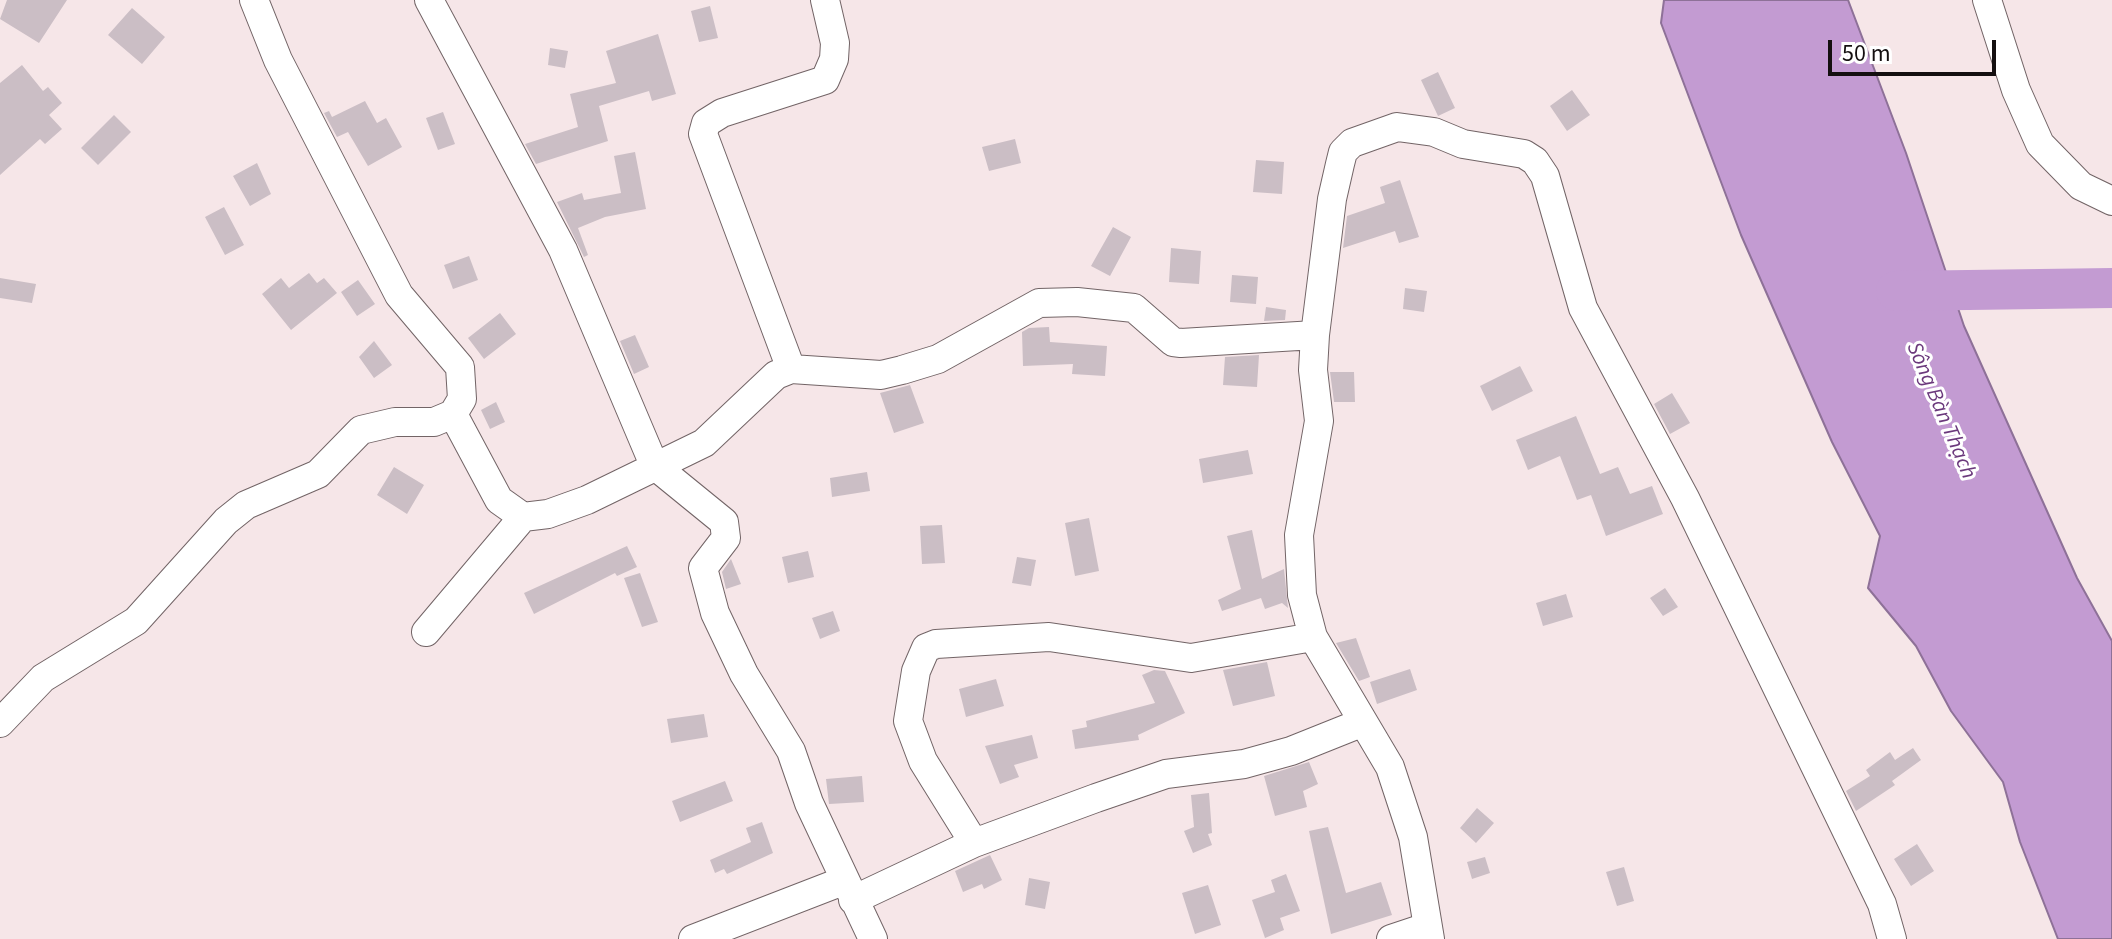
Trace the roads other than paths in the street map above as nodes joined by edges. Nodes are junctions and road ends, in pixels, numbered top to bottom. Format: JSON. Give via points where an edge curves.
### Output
{"nodes":[{"id":1,"x":254,"y":0,"type":"edge"},
{"id":2,"x":429,"y":0,"type":"edge"},
{"id":3,"x":825,"y":0,"type":"edge"},
{"id":4,"x":1987,"y":0,"type":"edge"},
{"id":5,"x":2112,"y":201,"type":"edge"},
{"id":6,"x":1315,"y":335,"type":"junction"},
{"id":7,"x":791,"y":369,"type":"junction"},
{"id":8,"x":453,"y":414,"type":"junction"},
{"id":9,"x":654,"y":465,"type":"junction"},
{"id":10,"x":523,"y":517,"type":"junction"},
{"id":11,"x":426,"y":632,"type":"dead end"},
{"id":12,"x":1313,"y":637,"type":"junction"},
{"id":13,"x":0,"y":723,"type":"edge"},
{"id":14,"x":1361,"y":723,"type":"junction"},
{"id":15,"x":974,"y":843,"type":"junction"},
{"id":16,"x":848,"y":890,"type":"junction"},
{"id":17,"x":1429,"y":933,"type":"edge"},
{"id":18,"x":693,"y":939,"type":"edge"},
{"id":19,"x":873,"y":939,"type":"edge"},
{"id":20,"x":1391,"y":939,"type":"edge"},
{"id":21,"x":1892,"y":939,"type":"edge"}],
"edges":[{"from":1,"to":8,"type":"street","via":[[278,60],[399,295],[460,367],[462,399]]},
{"from":2,"to":9,"type":"street","via":[[563,250]]},
{"from":3,"to":7,"type":"street","via":[[835,43],[825,80],[722,113],[706,123],[703,134]]},
{"from":4,"to":5,"type":"street","via":[[2040,144],[2081,186]]},
{"from":6,"to":7,"type":"street","via":[[1173,342],[1134,308],[1053,301],[1039,303],[938,359],[902,370],[881,375]]},
{"from":6,"to":12,"type":"street","via":[[1319,421],[1299,535],[1302,595]]},
{"from":6,"to":21,"type":"street","via":[[1332,199],[1343,152],[1352,143],[1397,127],[1415,127],[1535,161],[1545,176],[1583,308],[1685,498],[1882,904]]},
{"from":7,"to":9,"type":"street","via":[[776,375],[704,443]]},
{"from":8,"to":10,"type":"street","via":[[499,500]]},
{"from":8,"to":13,"type":"street","via":[[419,424],[371,425],[318,474],[246,505],[136,621],[43,678]]},
{"from":9,"to":10,"type":"street","via":[[587,500]]},
{"from":9,"to":16,"type":"street","via":[[724,522],[726,538],[703,568],[715,613],[744,674],[791,751]]},
{"from":10,"to":11,"type":"street"},
{"from":12,"to":14,"type":"street"},
{"from":12,"to":15,"type":"street","via":[[1191,658],[1049,637],[926,648],[916,671],[908,721],[923,761]]},
{"from":14,"to":15,"type":"street","via":[[1244,764],[1166,774]]},
{"from":14,"to":17,"type":"street","via":[[1398,788],[1413,837]]},
{"from":15,"to":16,"type":"street"},
{"from":16,"to":18,"type":"street"},
{"from":16,"to":19,"type":"street"},
{"from":17,"to":20,"type":"street"}]}
